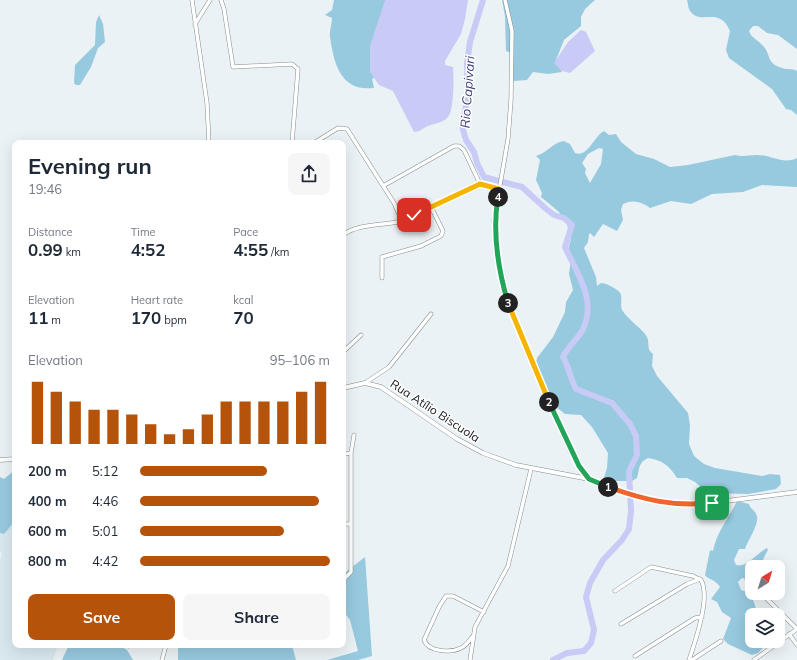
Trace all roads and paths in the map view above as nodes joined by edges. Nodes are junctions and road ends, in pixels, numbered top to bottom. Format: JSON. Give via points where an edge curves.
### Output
{"nodes":[{"id":1,"x":192,"y":0,"type":"edge"},
{"id":2,"x":210,"y":0,"type":"edge"},
{"id":3,"x":221,"y":0,"type":"edge"},
{"id":4,"x":505,"y":0,"type":"edge"},
{"id":5,"x":195,"y":24,"type":"junction"},
{"id":6,"x":209,"y":140,"type":"edge"},
{"id":7,"x":292,"y":140,"type":"edge"},
{"id":8,"x":319,"y":140,"type":"edge"},
{"id":9,"x":480,"y":184,"type":"junction"},
{"id":10,"x":383,"y":186,"type":"junction"},
{"id":11,"x":500,"y":187,"type":"junction"},
{"id":12,"x":431,"y":207,"type":"junction"},
{"id":13,"x":402,"y":221,"type":"junction"},
{"id":14,"x":346,"y":234,"type":"edge"},
{"id":15,"x":382,"y":278,"type":"dead end"},
{"id":16,"x":431,"y":314,"type":"dead end"},
{"id":17,"x":361,"y":334,"type":"dead end"},
{"id":18,"x":346,"y":349,"type":"edge"},
{"id":19,"x":365,"y":383,"type":"junction"},
{"id":20,"x":346,"y":387,"type":"edge"},
{"id":21,"x":354,"y":435,"type":"dead end"},
{"id":22,"x":351,"y":453,"type":"junction"},
{"id":23,"x":346,"y":454,"type":"edge"},
{"id":24,"x":12,"y":459,"type":"edge"},
{"id":25,"x":0,"y":460,"type":"edge"},
{"id":26,"x":531,"y":469,"type":"junction"},
{"id":27,"x":589,"y":479,"type":"junction"},
{"id":28,"x":797,"y":492,"type":"edge"},
{"id":29,"x":346,"y":524,"type":"edge"},
{"id":30,"x":350,"y":524,"type":"junction"},
{"id":31,"x":690,"y":576,"type":"junction"},
{"id":32,"x":346,"y":577,"type":"edge"},
{"id":33,"x":700,"y":579,"type":"junction"},
{"id":34,"x":687,"y":584,"type":"junction"},
{"id":35,"x":614,"y":591,"type":"dead end"},
{"id":36,"x":768,"y":600,"type":"edge"},
{"id":37,"x":484,"y":612,"type":"junction"},
{"id":38,"x":702,"y":617,"type":"junction"},
{"id":39,"x":693,"y":620,"type":"junction"},
{"id":40,"x":621,"y":624,"type":"dead end"},
{"id":41,"x":700,"y":625,"type":"junction"},
{"id":42,"x":797,"y":629,"type":"edge"},
{"id":43,"x":789,"y":634,"type":"junction"},
{"id":44,"x":473,"y":636,"type":"junction"},
{"id":45,"x":721,"y":641,"type":"dead end"},
{"id":46,"x":797,"y":645,"type":"edge"},
{"id":47,"x":165,"y":648,"type":"edge"},
{"id":48,"x":635,"y":656,"type":"dead end"},
{"id":49,"x":162,"y":660,"type":"edge"},
{"id":50,"x":470,"y":660,"type":"edge"},
{"id":51,"x":691,"y":660,"type":"edge"},
{"id":52,"x":754,"y":660,"type":"edge"}],
"edges":[{"from":1,"to":5,"type":"street"},
{"from":2,"to":5,"type":"street"},
{"from":3,"to":7,"type":"street","via":[[233,67],[292,64],[298,69]]},
{"from":4,"to":11,"type":"street","via":[[512,31],[512,78],[508,139]]},
{"from":5,"to":6,"type":"street","via":[[207,103]]},
{"from":8,"to":10,"type":"street","via":[[343,127]]},
{"from":9,"to":10,"type":"street","via":[[464,150],[454,146]]},
{"from":9,"to":11,"type":"street"},
{"from":9,"to":12,"type":"street"},
{"from":10,"to":13,"type":"street"},
{"from":11,"to":27,"type":"street","via":[[494,233],[503,288],[572,453]]},
{"from":12,"to":13,"type":"street"},
{"from":12,"to":15,"type":"street","via":[[443,231],[441,236],[421,246],[384,256],[381,259]]},
{"from":13,"to":14,"type":"street","via":[[352,229]]},
{"from":16,"to":19,"type":"street","via":[[389,367]]},
{"from":17,"to":18,"type":"street"},
{"from":19,"to":20,"type":"street"},
{"from":19,"to":26,"type":"street","name":"Rua Atílio Biscuola","via":[[381,387],[471,448],[502,461]]},
{"from":21,"to":22,"type":"street"},
{"from":22,"to":23,"type":"street"},
{"from":22,"to":30,"type":"street"},
{"from":24,"to":25,"type":"street"},
{"from":26,"to":27,"type":"street","name":"Rua Atílio Biscuola"},
{"from":26,"to":37,"type":"street","via":[[508,566]]},
{"from":27,"to":28,"type":"street","name":"Rua Atílio Biscuola","via":[[634,496],[684,505]]},
{"from":29,"to":30,"type":"street"},
{"from":30,"to":32,"type":"street","via":[[351,572]]},
{"from":31,"to":33,"type":"street"},
{"from":31,"to":34,"type":"street"},
{"from":31,"to":35,"type":"street","via":[[651,567]]},
{"from":33,"to":34,"type":"street"},
{"from":33,"to":38,"type":"street","via":[[704,590]]},
{"from":34,"to":40,"type":"street"},
{"from":36,"to":42,"type":"street"},
{"from":37,"to":44,"type":"street"},
{"from":37,"to":44,"type":"street","via":[[453,596],[446,596],[424,640],[428,646],[437,650],[452,651],[464,647]]},
{"from":38,"to":39,"type":"street"},
{"from":38,"to":41,"type":"street"},
{"from":39,"to":41,"type":"street"},
{"from":39,"to":48,"type":"street"},
{"from":41,"to":51,"type":"street"},
{"from":42,"to":43,"type":"street"},
{"from":43,"to":46,"type":"street"},
{"from":43,"to":52,"type":"street"},
{"from":44,"to":50,"type":"street"},
{"from":45,"to":51,"type":"street"},
{"from":47,"to":49,"type":"street"}]}
